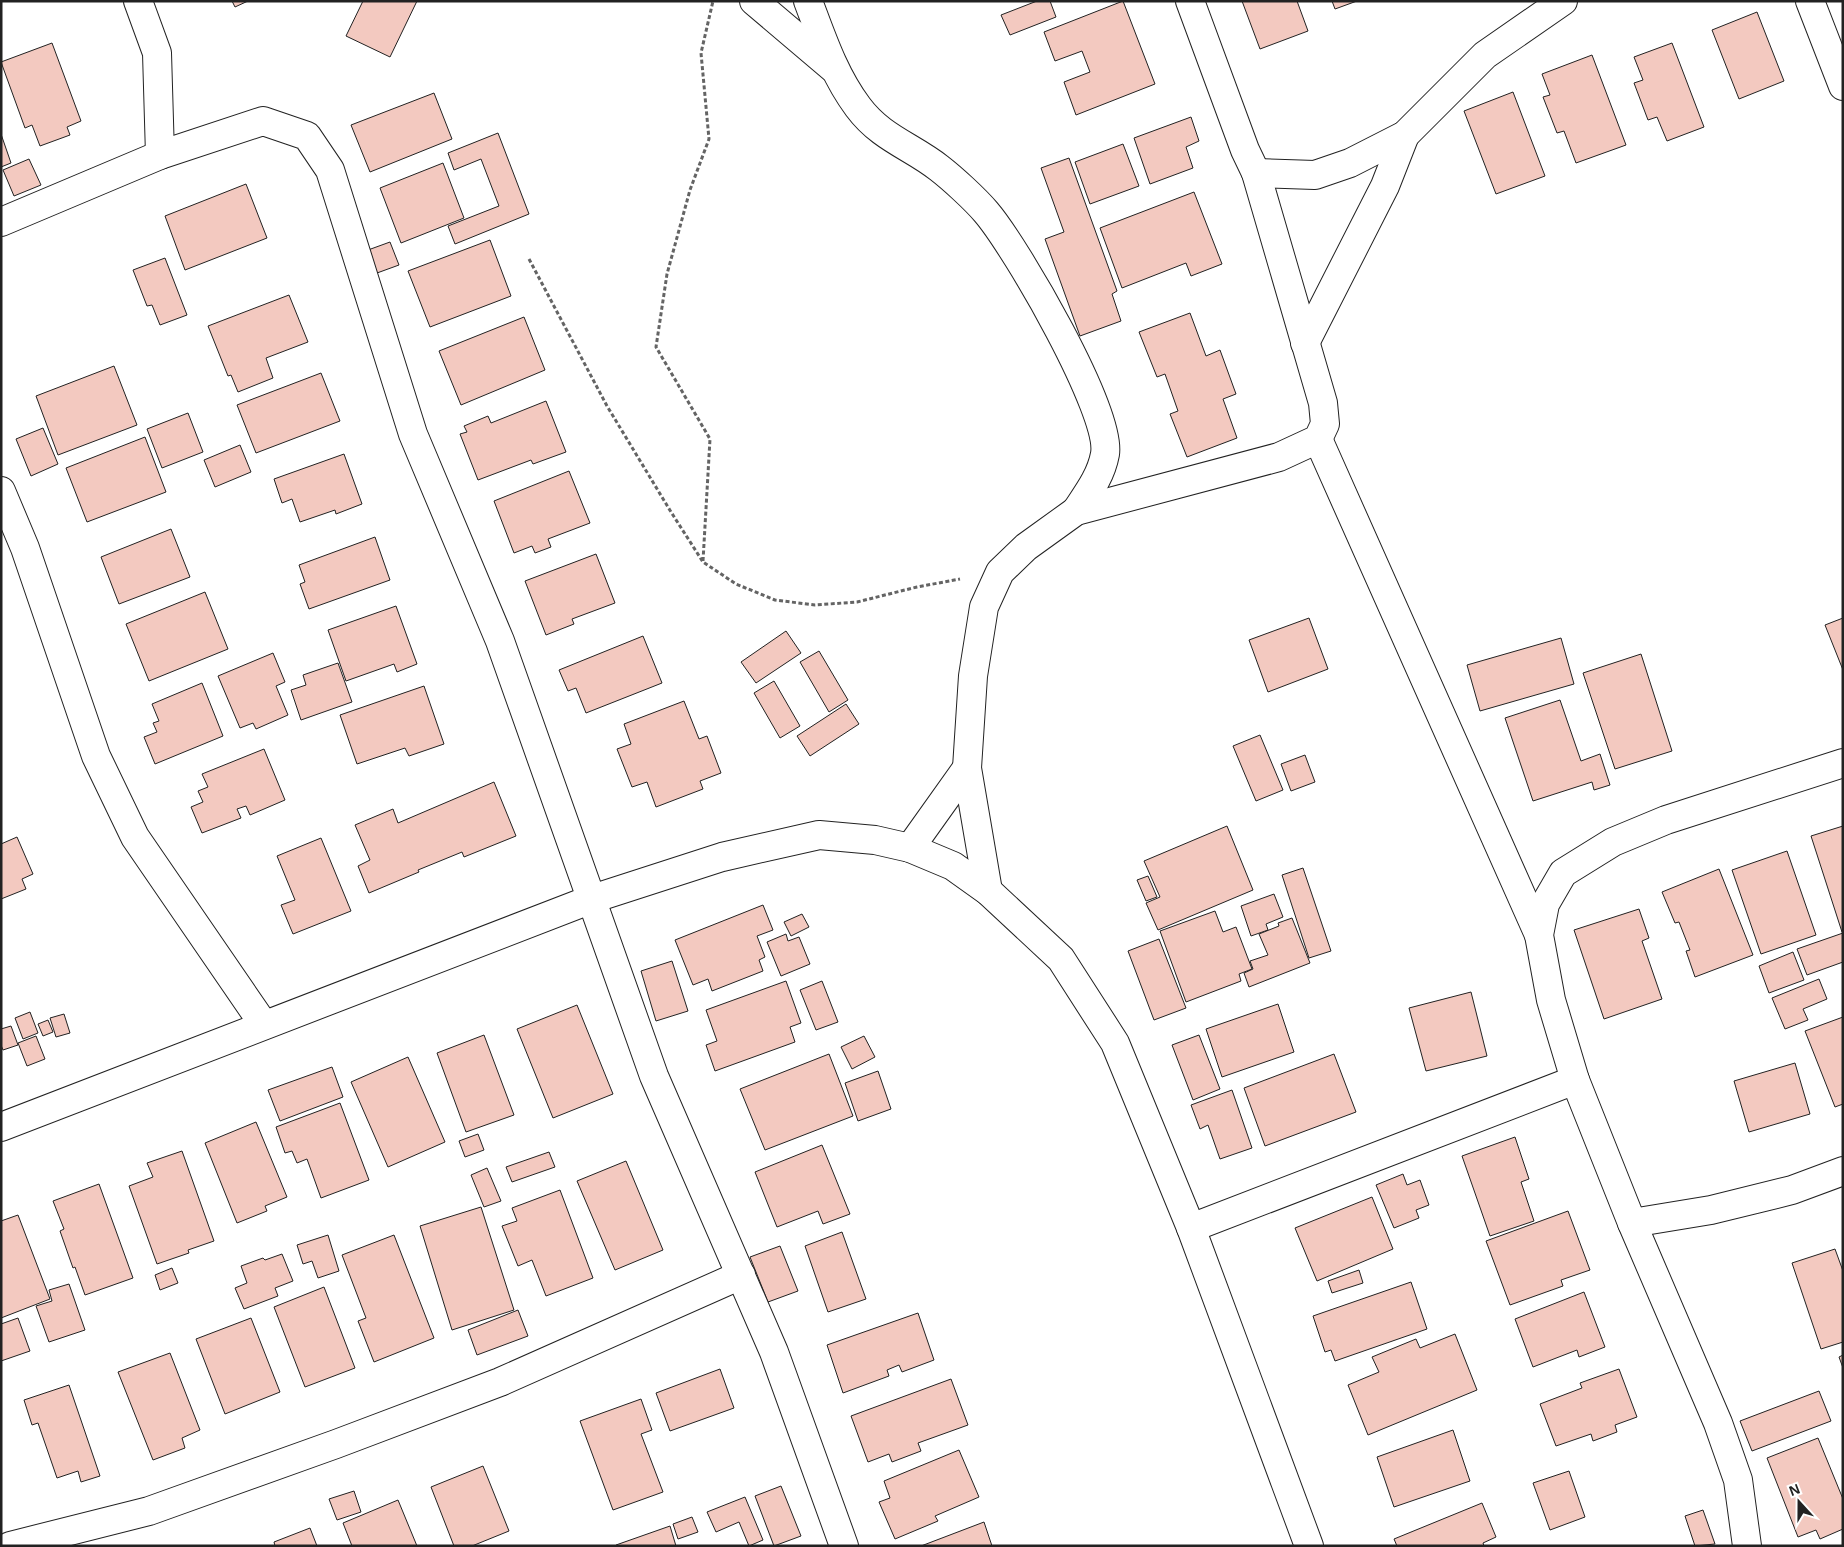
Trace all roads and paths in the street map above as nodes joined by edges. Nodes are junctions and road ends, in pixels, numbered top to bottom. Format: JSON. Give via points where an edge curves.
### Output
{"nodes":[{"id":1,"x":138,"y":1,"type":"edge"},
{"id":2,"x":713,"y":1,"type":"edge"},
{"id":3,"x":754,"y":1,"type":"edge"},
{"id":4,"x":808,"y":1,"type":"edge"},
{"id":5,"x":1190,"y":1,"type":"edge"},
{"id":6,"x":1563,"y":1,"type":"edge"},
{"id":7,"x":1810,"y":1,"type":"edge"},
{"id":8,"x":835,"y":69,"type":"junction"},
{"id":9,"x":1843,"y":86,"type":"edge"},
{"id":10,"x":1405,"y":135,"type":"junction"},
{"id":11,"x":160,"y":155,"type":"junction"},
{"id":12,"x":1256,"y":173,"type":"junction"},
{"id":13,"x":1,"y":222,"type":"edge"},
{"id":14,"x":529,"y":259,"type":"dead end"},
{"id":15,"x":1305,"y":343,"type":"junction"},
{"id":16,"x":1318,"y":439,"type":"junction"},
{"id":17,"x":1,"y":491,"type":"edge"},
{"id":18,"x":1076,"y":511,"type":"junction"},
{"id":19,"x":703,"y":562,"type":"junction"},
{"id":20,"x":1000,"y":572,"type":"junction"},
{"id":21,"x":1843,"y":763,"type":"edge"},
{"id":22,"x":967,"y":768,"type":"junction"},
{"id":23,"x":910,"y":848,"type":"junction"},
{"id":24,"x":988,"y":891,"type":"junction"},
{"id":25,"x":592,"y":899,"type":"junction"},
{"id":26,"x":1539,"y":935,"type":"junction"},
{"id":27,"x":264,"y":1025,"type":"junction"},
{"id":28,"x":1574,"y":1080,"type":"junction"},
{"id":29,"x":1,"y":1127,"type":"edge"},
{"id":30,"x":1843,"y":1171,"type":"edge"},
{"id":31,"x":1632,"y":1223,"type":"junction"},
{"id":32,"x":1191,"y":1228,"type":"junction"},
{"id":33,"x":741,"y":1275,"type":"junction"},
{"id":34,"x":10,"y":1546,"type":"edge"},
{"id":35,"x":844,"y":1546,"type":"edge"},
{"id":36,"x":1309,"y":1546,"type":"edge"},
{"id":37,"x":1747,"y":1546,"type":"edge"}],
"edges":[{"from":1,"to":11,"type":"street","via":[[157,53]]},
{"from":2,"to":19,"type":"path","via":[[701,53],[709,139],[690,190],[668,274],[656,347],[710,439]]},
{"from":3,"to":8,"type":"street"},
{"from":4,"to":8,"type":"street"},
{"from":5,"to":12,"type":"street"},
{"from":6,"to":10,"type":"street","via":[[1485,55]]},
{"from":7,"to":9,"type":"street"},
{"from":8,"to":18,"type":"street","via":[[858,107],[879,130],[939,168],[986,212],[1036,287],[1087,387],[1101,425],[1105,453],[1096,481]]},
{"from":10,"to":12,"type":"street","via":[[1350,163],[1315,175]]},
{"from":10,"to":15,"type":"street","via":[[1385,186]]},
{"from":11,"to":13,"type":"street"},
{"from":11,"to":25,"type":"street","via":[[263,121],[308,136],[330,170],[413,434],[500,640]]},
{"from":12,"to":15,"type":"street"},
{"from":14,"to":19,"type":"path","via":[[607,406]]},
{"from":15,"to":16,"type":"street","via":[[1323,403],[1325,424]]},
{"from":16,"to":18,"type":"street","via":[[1279,457]]},
{"from":16,"to":26,"type":"street"},
{"from":17,"to":27,"type":"street","via":[[25,548],[96,756],[135,837]]},
{"from":18,"to":20,"type":"street","via":[[1026,546]]},
{"from":19,"to":20,"type":"path","via":[[736,584],[775,600],[815,605],[857,602]]},
{"from":20,"to":22,"type":"street","via":[[984,607],[973,676]]},
{"from":21,"to":26,"type":"street","via":[[1666,820],[1614,842],[1563,873],[1545,904]]},
{"from":22,"to":23,"type":"street"},
{"from":22,"to":24,"type":"street"},
{"from":23,"to":24,"type":"street","via":[[953,866]]},
{"from":23,"to":25,"type":"street","via":[[875,840],[819,835],[722,858]]},
{"from":24,"to":32,"type":"street","via":[[1061,959],[1115,1043]]},
{"from":25,"to":27,"type":"street"},
{"from":25,"to":33,"type":"street","via":[[654,1076]]},
{"from":26,"to":28,"type":"street","via":[[1551,1000]]},
{"from":27,"to":29,"type":"street"},
{"from":28,"to":31,"type":"street"},
{"from":28,"to":32,"type":"street"},
{"from":30,"to":31,"type":"street","via":[[1792,1190],[1728,1206]]},
{"from":31,"to":37,"type":"street","via":[[1718,1423],[1738,1480]]},
{"from":32,"to":36,"type":"street"},
{"from":33,"to":34,"type":"street","via":[[500,1382],[346,1441],[149,1511]]},
{"from":33,"to":35,"type":"street","via":[[774,1352]]}]}
